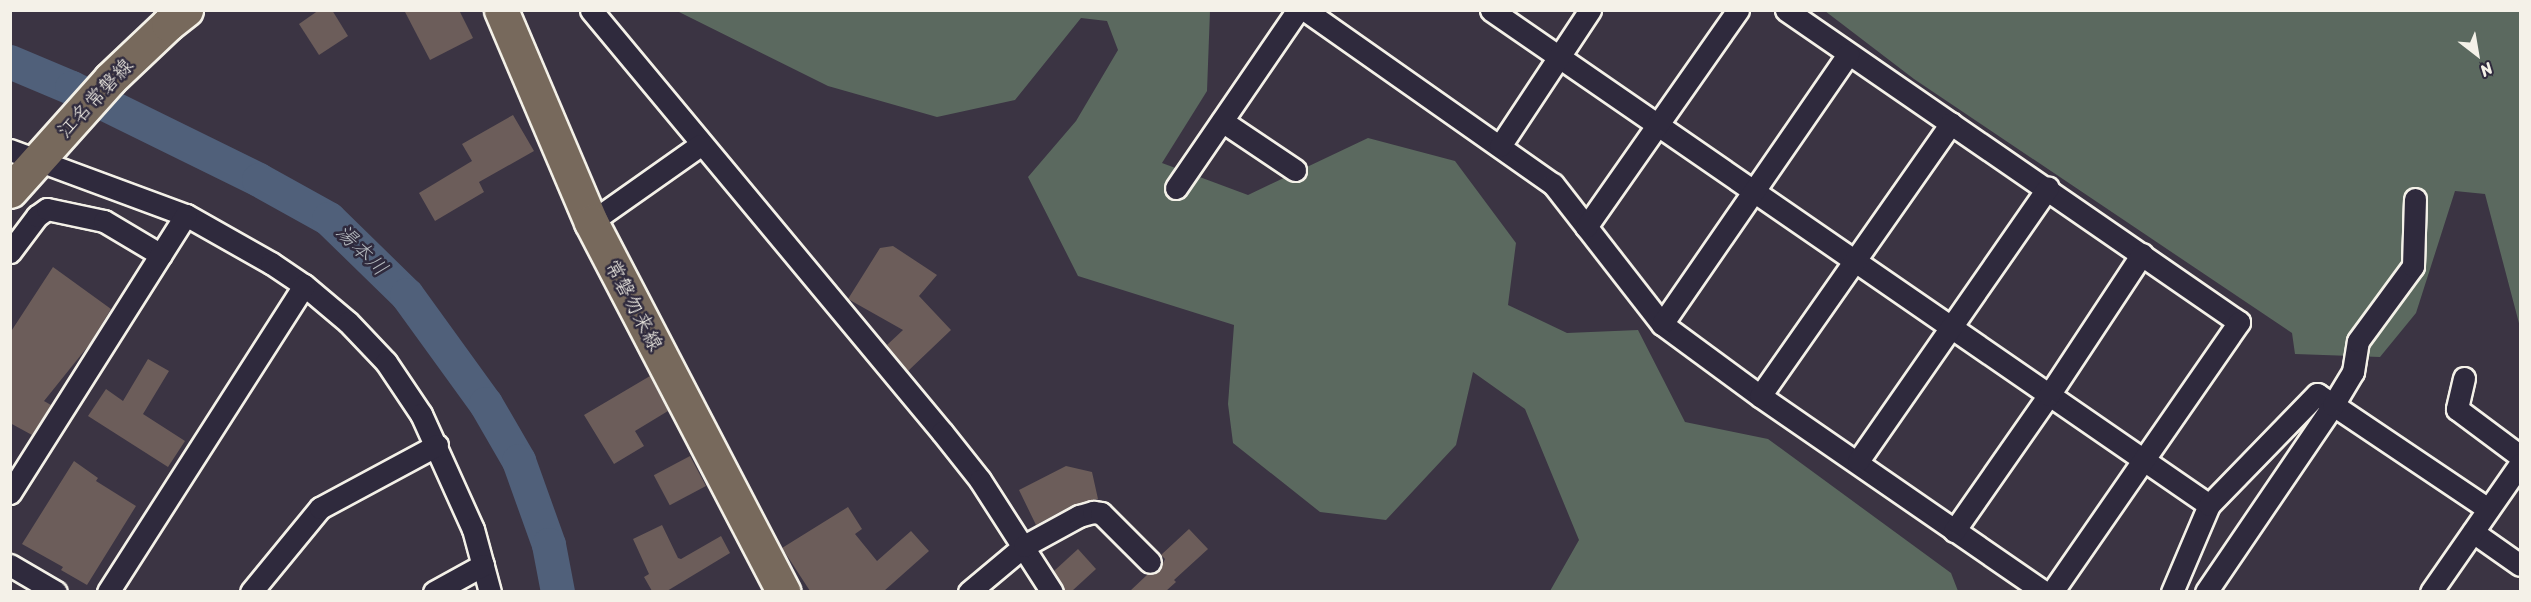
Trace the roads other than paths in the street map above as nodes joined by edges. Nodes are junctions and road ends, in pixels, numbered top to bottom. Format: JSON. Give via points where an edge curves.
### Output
{"nodes":[{"id":1,"x":186,"y":10,"type":"edge"},
{"id":2,"x":501,"y":10,"type":"edge"},
{"id":3,"x":591,"y":10,"type":"edge"},
{"id":4,"x":1298,"y":10,"type":"edge"},
{"id":5,"x":1305,"y":10,"type":"edge"},
{"id":6,"x":1491,"y":10,"type":"edge"},
{"id":7,"x":1590,"y":10,"type":"edge"},
{"id":8,"x":1738,"y":10,"type":"edge"},
{"id":9,"x":1786,"y":10,"type":"edge"},
{"id":10,"x":1848,"y":54,"type":"junction"},
{"id":11,"x":1558,"y":57,"type":"junction"},
{"id":12,"x":1222,"y":121,"type":"junction"},
{"id":13,"x":1951,"y":123,"type":"junction"},
{"id":14,"x":1658,"y":126,"type":"junction"},
{"id":15,"x":700,"y":145,"type":"junction"},
{"id":16,"x":1500,"y":146,"type":"junction"},
{"id":17,"x":33,"y":151,"type":"edge"},
{"id":18,"x":1295,"y":170,"type":"dead end"},
{"id":19,"x":1176,"y":188,"type":"dead end"},
{"id":20,"x":2048,"y":188,"type":"junction"},
{"id":21,"x":12,"y":189,"type":"edge"},
{"id":22,"x":1755,"y":192,"type":"junction"},
{"id":23,"x":2415,"y":199,"type":"dead end"},
{"id":24,"x":186,"y":215,"type":"junction"},
{"id":25,"x":591,"y":222,"type":"junction"},
{"id":26,"x":1587,"y":227,"type":"junction"},
{"id":27,"x":10,"y":252,"type":"edge"},
{"id":28,"x":2142,"y":254,"type":"junction"},
{"id":29,"x":161,"y":255,"type":"junction"},
{"id":30,"x":1853,"y":260,"type":"junction"},
{"id":31,"x":304,"y":285,"type":"junction"},
{"id":32,"x":1662,"y":324,"type":"junction"},
{"id":33,"x":1950,"y":327,"type":"junction"},
{"id":34,"x":2464,"y":378,"type":"dead end"},
{"id":35,"x":2049,"y":395,"type":"junction"},
{"id":36,"x":1760,"y":396,"type":"junction"},
{"id":37,"x":2333,"y":405,"type":"junction"},
{"id":38,"x":437,"y":445,"type":"junction"},
{"id":39,"x":2520,"y":456,"type":"edge"},
{"id":40,"x":2144,"y":460,"type":"junction"},
{"id":41,"x":1857,"y":461,"type":"junction"},
{"id":42,"x":2520,"y":464,"type":"edge"},
{"id":43,"x":10,"y":493,"type":"edge"},
{"id":44,"x":2209,"y":505,"type":"junction"},
{"id":45,"x":2488,"y":509,"type":"junction"},
{"id":46,"x":1954,"y":531,"type":"junction"},
{"id":47,"x":2473,"y":532,"type":"junction"},
{"id":48,"x":1024,"y":546,"type":"junction"},
{"id":49,"x":1150,"y":562,"type":"dead end"},
{"id":50,"x":483,"y":564,"type":"junction"},
{"id":51,"x":10,"y":565,"type":"edge"},
{"id":52,"x":2520,"y":565,"type":"edge"},
{"id":53,"x":56,"y":591,"type":"edge"},
{"id":54,"x":108,"y":591,"type":"edge"},
{"id":55,"x":251,"y":591,"type":"edge"},
{"id":56,"x":434,"y":591,"type":"edge"},
{"id":57,"x":490,"y":591,"type":"edge"},
{"id":58,"x":784,"y":591,"type":"edge"},
{"id":59,"x":969,"y":591,"type":"edge"},
{"id":60,"x":1052,"y":591,"type":"edge"},
{"id":61,"x":2044,"y":591,"type":"edge"},
{"id":62,"x":2052,"y":591,"type":"edge"},
{"id":63,"x":2172,"y":591,"type":"edge"},
{"id":64,"x":2206,"y":591,"type":"edge"},
{"id":65,"x":2431,"y":591,"type":"edge"}],
"edges":[{"from":1,"to":17,"type":"main road","name":"江名常磐線"},
{"from":2,"to":25,"type":"main road","name":"常磐勿来線"},
{"from":3,"to":15,"type":"street"},
{"from":4,"to":12,"type":"street"},
{"from":5,"to":16,"type":"street"},
{"from":6,"to":11,"type":"street"},
{"from":7,"to":11,"type":"street"},
{"from":8,"to":14,"type":"street"},
{"from":9,"to":10,"type":"street"},
{"from":10,"to":13,"type":"street"},
{"from":10,"to":22,"type":"street"},
{"from":11,"to":14,"type":"street"},
{"from":11,"to":16,"type":"street"},
{"from":12,"to":18,"type":"street"},
{"from":12,"to":19,"type":"street"},
{"from":13,"to":20,"type":"street"},
{"from":13,"to":30,"type":"street"},
{"from":14,"to":22,"type":"street"},
{"from":14,"to":26,"type":"street"},
{"from":15,"to":25,"type":"street"},
{"from":15,"to":48,"type":"street","via":[[942,432]]},
{"from":16,"to":26,"type":"street","via":[[1553,184]]},
{"from":17,"to":21,"type":"main road","name":"江名常磐線"},
{"from":17,"to":24,"type":"street"},
{"from":20,"to":28,"type":"street"},
{"from":20,"to":33,"type":"street"},
{"from":22,"to":30,"type":"street"},
{"from":22,"to":32,"type":"street"},
{"from":23,"to":37,"type":"street","via":[[2413,266],[2358,341],[2353,372]]},
{"from":24,"to":29,"type":"street"},
{"from":24,"to":31,"type":"street"},
{"from":25,"to":58,"type":"main road","name":"常磐勿来線"},
{"from":26,"to":32,"type":"street"},
{"from":27,"to":29,"type":"street","via":[[37,216],[47,209],[104,221]]},
{"from":28,"to":35,"type":"street"},
{"from":28,"to":40,"type":"street","via":[[2239,322]]},
{"from":29,"to":43,"type":"street"},
{"from":30,"to":33,"type":"street"},
{"from":30,"to":36,"type":"street"},
{"from":31,"to":38,"type":"street","via":[[348,322],[386,362]]},
{"from":31,"to":54,"type":"street"},
{"from":32,"to":36,"type":"street"},
{"from":33,"to":35,"type":"street"},
{"from":33,"to":41,"type":"street"},
{"from":34,"to":39,"type":"street","via":[[2457,409]]},
{"from":35,"to":40,"type":"street"},
{"from":35,"to":46,"type":"street"},
{"from":36,"to":41,"type":"street"},
{"from":37,"to":44,"type":"street","via":[[2317,394]]},
{"from":37,"to":45,"type":"street"},
{"from":37,"to":64,"type":"street"},
{"from":38,"to":50,"type":"street","via":[[473,529]]},
{"from":38,"to":55,"type":"street","via":[[320,508]]},
{"from":40,"to":44,"type":"street"},
{"from":40,"to":62,"type":"street"},
{"from":41,"to":46,"type":"street"},
{"from":42,"to":45,"type":"street"},
{"from":44,"to":63,"type":"street"},
{"from":45,"to":47,"type":"street"},
{"from":46,"to":61,"type":"street"},
{"from":47,"to":52,"type":"street"},
{"from":47,"to":65,"type":"street"},
{"from":48,"to":49,"type":"street","via":[[1079,516],[1101,513]]},
{"from":48,"to":59,"type":"street"},
{"from":48,"to":60,"type":"street"},
{"from":50,"to":56,"type":"street"},
{"from":50,"to":57,"type":"street"},
{"from":51,"to":53,"type":"street"}]}
